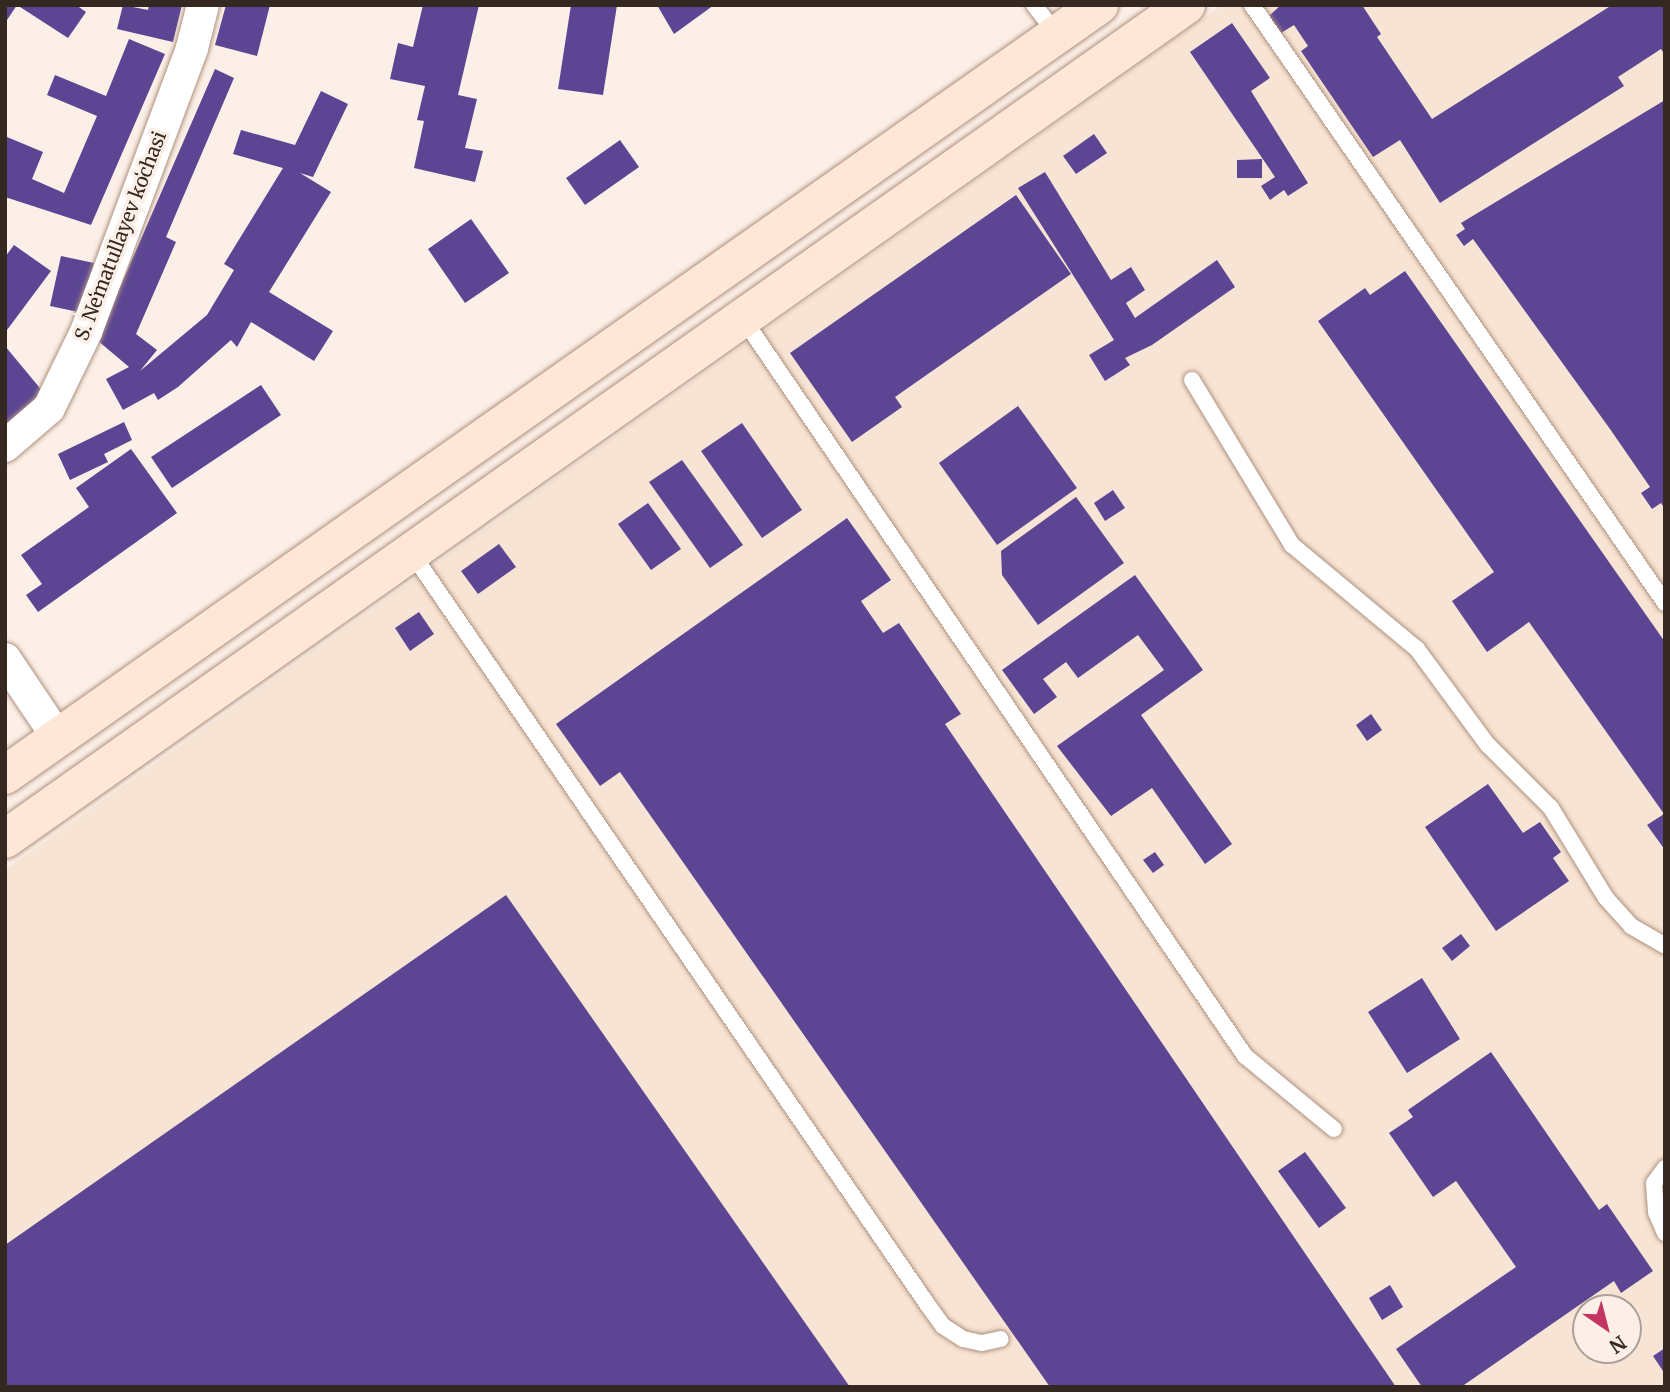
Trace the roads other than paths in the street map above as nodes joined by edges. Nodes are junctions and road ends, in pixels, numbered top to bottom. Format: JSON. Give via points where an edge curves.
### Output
{"nodes":[{"id":1,"x":203,"y":5,"type":"edge"},
{"id":2,"x":1098,"y":5,"type":"edge"},
{"id":3,"x":1186,"y":5,"type":"edge"},
{"id":4,"x":1252,"y":5,"type":"edge"},
{"id":5,"x":1046,"y":20,"type":"edge"},
{"id":6,"x":742,"y":317,"type":"junction"},
{"id":7,"x":1192,"y":380,"type":"dead end"},
{"id":8,"x":5,"y":446,"type":"edge"},
{"id":9,"x":411,"y":552,"type":"junction"},
{"id":10,"x":1665,"y":603,"type":"edge"},
{"id":11,"x":5,"y":659,"type":"edge"},
{"id":12,"x":58,"y":738,"type":"junction"},
{"id":13,"x":5,"y":775,"type":"edge"},
{"id":14,"x":5,"y":839,"type":"edge"},
{"id":15,"x":1665,"y":946,"type":"edge"},
{"id":16,"x":1334,"y":1129,"type":"dead end"},
{"id":17,"x":1665,"y":1168,"type":"edge"},
{"id":18,"x":1665,"y":1233,"type":"edge"},
{"id":19,"x":1001,"y":1339,"type":"dead end"}],
"edges":[{"from":1,"to":8,"type":"street","name":"S. Neʻmatullayev koʻchasi","via":[[192,48],[86,332],[49,408]]},
{"from":2,"to":5,"type":"main road"},
{"from":3,"to":6,"type":"main road"},
{"from":4,"to":10,"type":"lane"},
{"from":5,"to":12,"type":"main road"},
{"from":6,"to":9,"type":"main road"},
{"from":6,"to":16,"type":"lane","via":[[1245,1056]]},
{"from":7,"to":15,"type":"lane","via":[[1292,545],[1417,649],[1487,744],[1551,808],[1606,898],[1632,926]]},
{"from":9,"to":14,"type":"main road"},
{"from":9,"to":19,"type":"lane","via":[[943,1326],[962,1339],[982,1343]]},
{"from":11,"to":12,"type":"street"},
{"from":12,"to":13,"type":"main road"},
{"from":17,"to":18,"type":"lane","via":[[1654,1183],[1656,1212]]}]}
